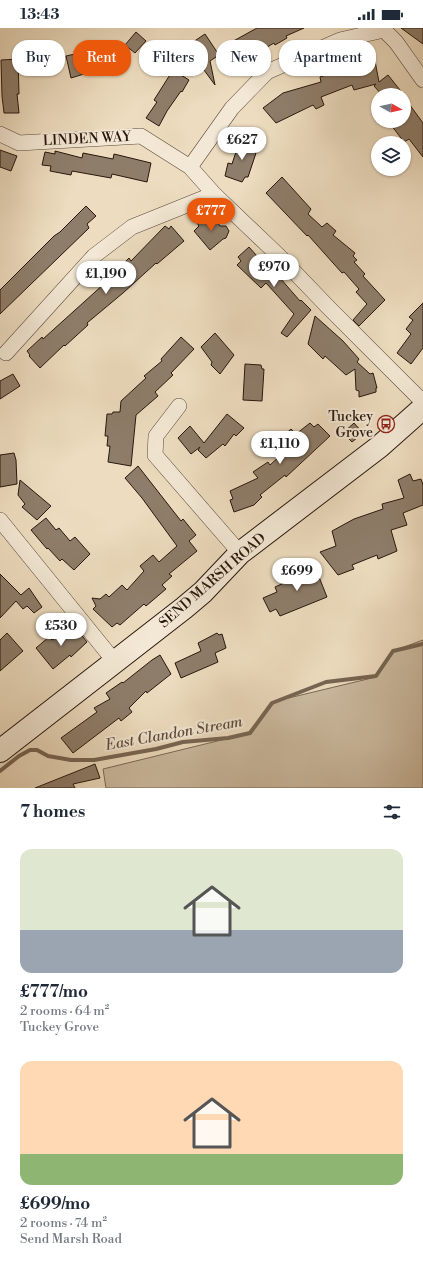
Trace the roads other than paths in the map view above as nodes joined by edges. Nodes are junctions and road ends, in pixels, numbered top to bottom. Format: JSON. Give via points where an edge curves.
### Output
{"nodes":[{"id":1,"x":423,"y":80,"type":"edge"},
{"id":2,"x":0,"y":134,"type":"edge"},
{"id":3,"x":190,"y":167,"type":"junction"},
{"id":4,"x":214,"y":194,"type":"junction"},
{"id":5,"x":6,"y":353,"type":"dead end"},
{"id":6,"x":423,"y":402,"type":"edge"},
{"id":7,"x":179,"y":406,"type":"dead end"},
{"id":8,"x":423,"y":408,"type":"edge"},
{"id":9,"x":0,"y":520,"type":"edge"},
{"id":10,"x":240,"y":553,"type":"junction"},
{"id":11,"x":114,"y":662,"type":"junction"},
{"id":12,"x":0,"y":751,"type":"edge"}],
"edges":[{"from":1,"to":3,"type":"street","via":[[396,42],[384,30],[340,40],[267,72],[232,108]]},
{"from":2,"to":3,"type":"street","name":"LINDEN WAY","via":[[19,143],[142,136]]},
{"from":3,"to":4,"type":"street"},
{"from":4,"to":5,"type":"street","via":[[132,227],[94,256]]},
{"from":4,"to":6,"type":"street"},
{"from":7,"to":10,"type":"street","via":[[156,436],[155,455]]},
{"from":8,"to":10,"type":"main road","name":"SEND MARSH ROAD","via":[[379,447]]},
{"from":9,"to":11,"type":"street"},
{"from":10,"to":11,"type":"main road","name":"SEND MARSH ROAD","via":[[203,592]]},
{"from":11,"to":12,"type":"main road","name":"SEND MARSH ROAD"}]}
